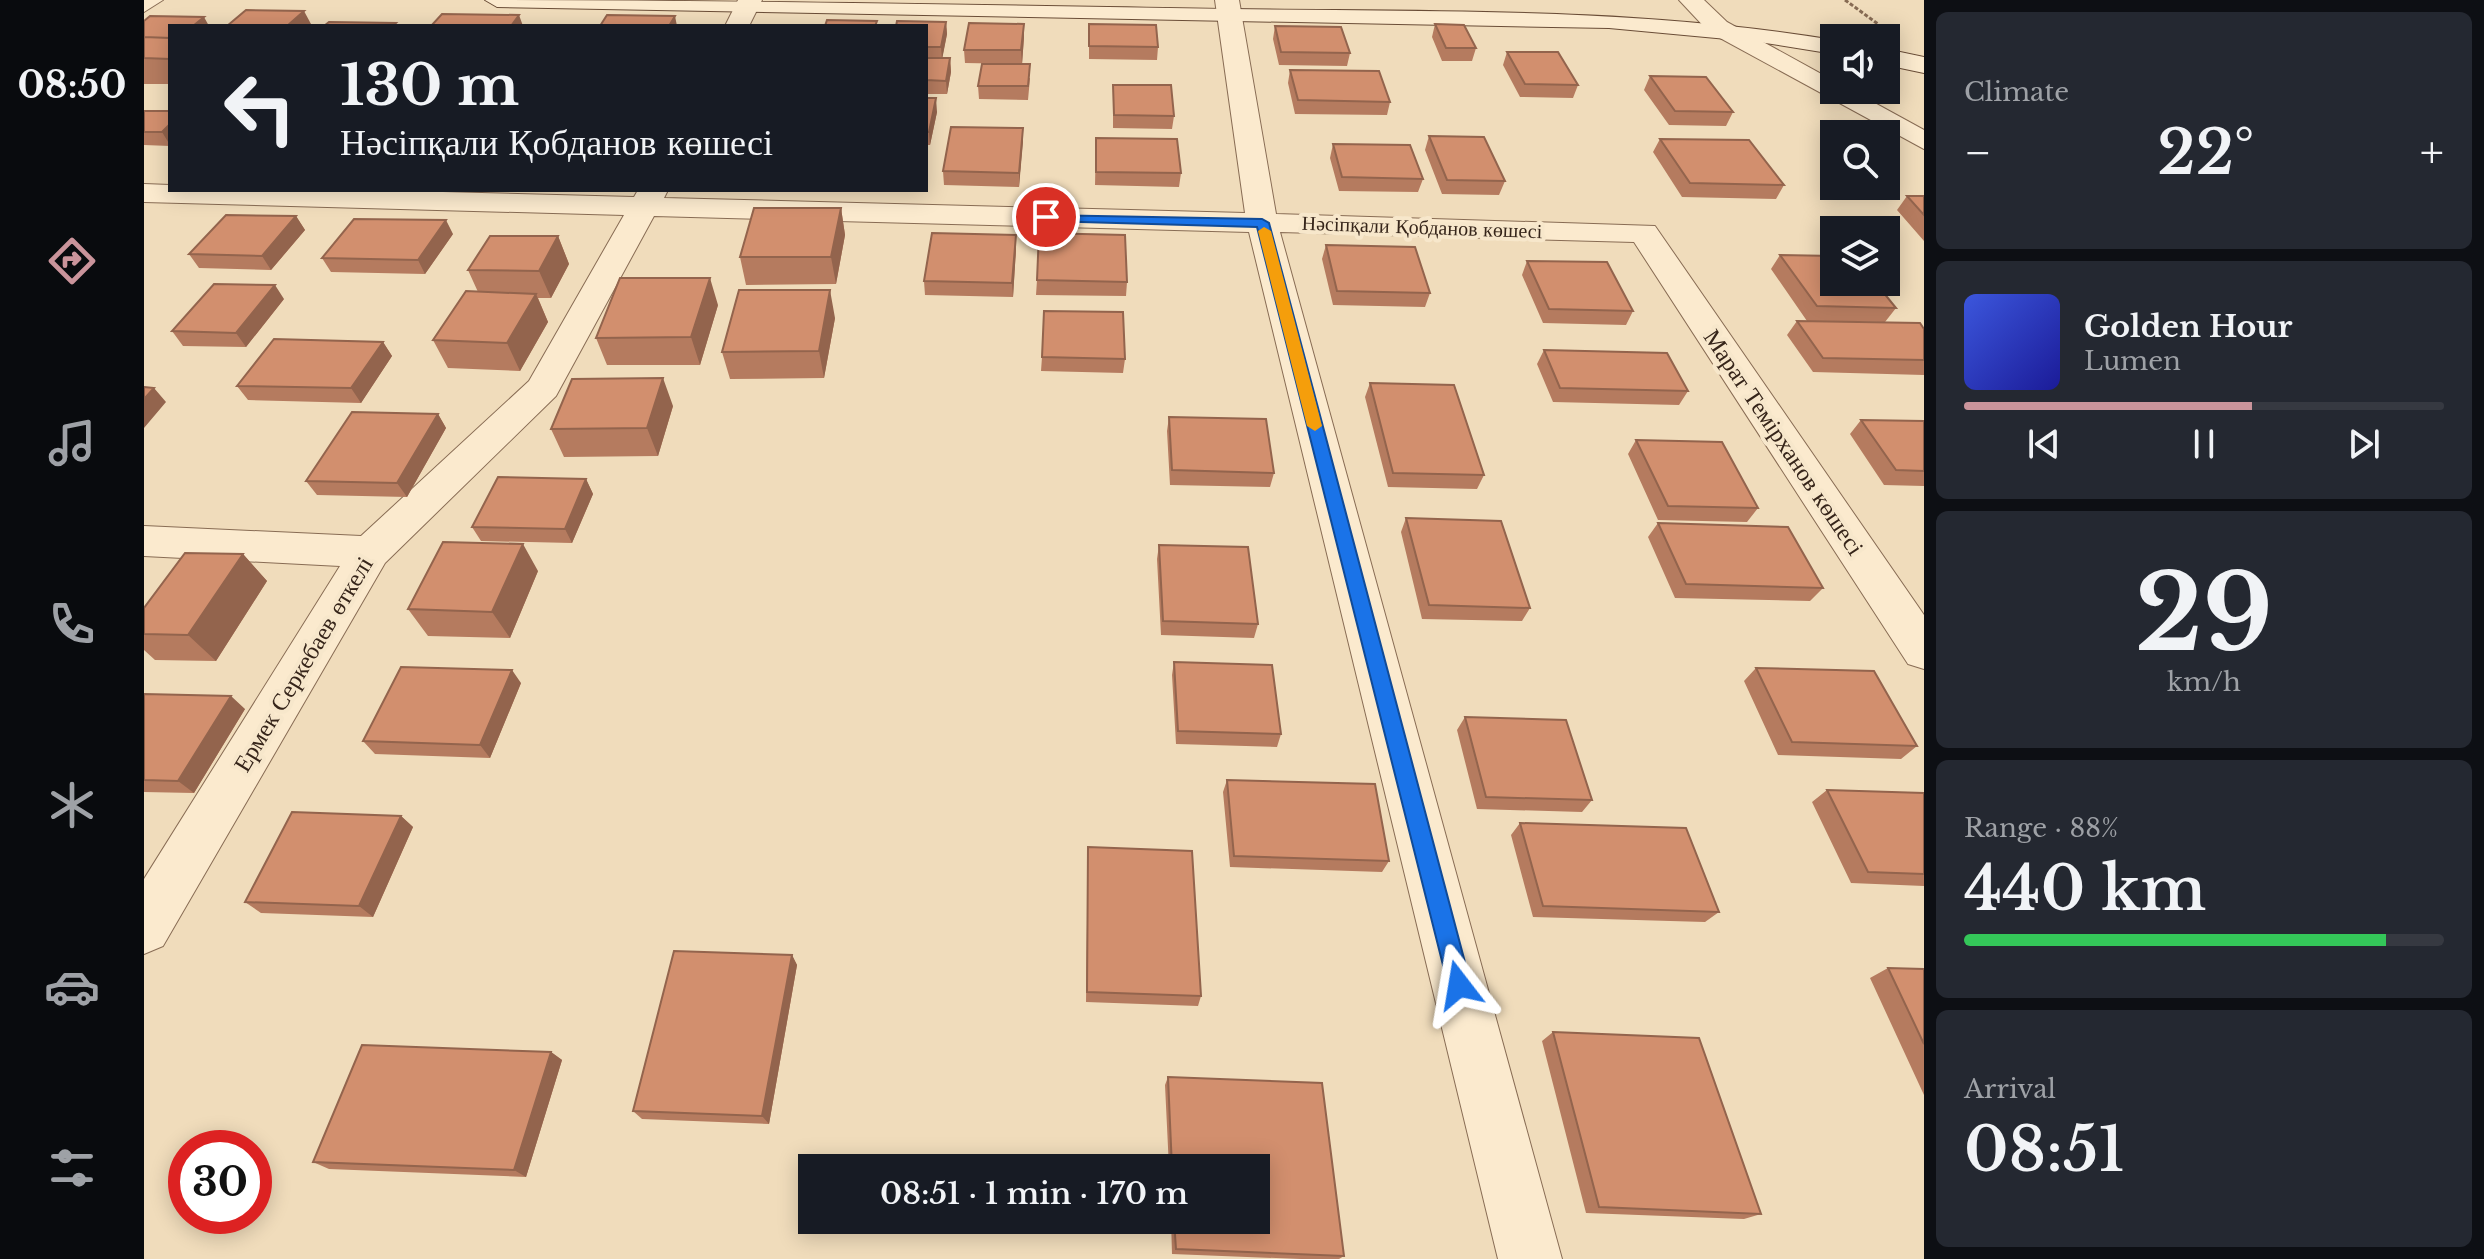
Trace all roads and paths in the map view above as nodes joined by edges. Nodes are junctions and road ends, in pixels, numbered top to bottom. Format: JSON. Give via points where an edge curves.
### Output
{"nodes":[{"id":1,"x":151,"y":0,"type":"edge"},
{"id":2,"x":497,"y":0,"type":"edge"},
{"id":3,"x":1691,"y":0,"type":"edge"},
{"id":4,"x":144,"y":5,"type":"edge"},
{"id":5,"x":1229,"y":8,"type":"edge"},
{"id":6,"x":745,"y":10,"type":"edge"},
{"id":7,"x":1718,"y":27,"type":"junction"},
{"id":8,"x":1820,"y":45,"type":"edge"},
{"id":9,"x":1900,"y":60,"type":"edge"},
{"id":10,"x":1924,"y":65,"type":"edge"},
{"id":11,"x":1924,"y":141,"type":"edge"},
{"id":12,"x":144,"y":193,"type":"edge"},
{"id":13,"x":649,"y":198,"type":"edge"},
{"id":14,"x":1262,"y":223,"type":"junction"},
{"id":15,"x":1644,"y":233,"type":"joint"},
{"id":16,"x":144,"y":541,"type":"edge"},
{"id":17,"x":370,"y":552,"type":"junction"},
{"id":18,"x":1924,"y":651,"type":"edge"},
{"id":19,"x":144,"y":928,"type":"edge"},
{"id":20,"x":1530,"y":1259,"type":"edge"}],
"edges":[{"from":1,"to":4,"type":"street"},
{"from":2,"to":6,"type":"street"},
{"from":3,"to":7,"type":"street"},
{"from":5,"to":6,"type":"street"},
{"from":5,"to":7,"type":"street"},
{"from":5,"to":14,"type":"street"},
{"from":7,"to":8,"type":"street"},
{"from":7,"to":11,"type":"street"},
{"from":9,"to":10,"type":"street"},
{"from":12,"to":13,"type":"street","name":"Нәсіпқали Қобданов көшесі"},
{"from":13,"to":14,"type":"street","name":"Нәсіпқали Қобданов көшесі"},
{"from":13,"to":17,"type":"street","name":"Ермек Серкебаев өткелі","via":[[543,388]]},
{"from":14,"to":15,"type":"street","name":"Нәсіпқали Қобданов көшесі"},
{"from":14,"to":20,"type":"street"},
{"from":15,"to":18,"type":"street","name":"Марат Темірханов көшесі"},
{"from":16,"to":17,"type":"street"},
{"from":17,"to":19,"type":"street","name":"Ермек Серкебаев өткелі"}]}
